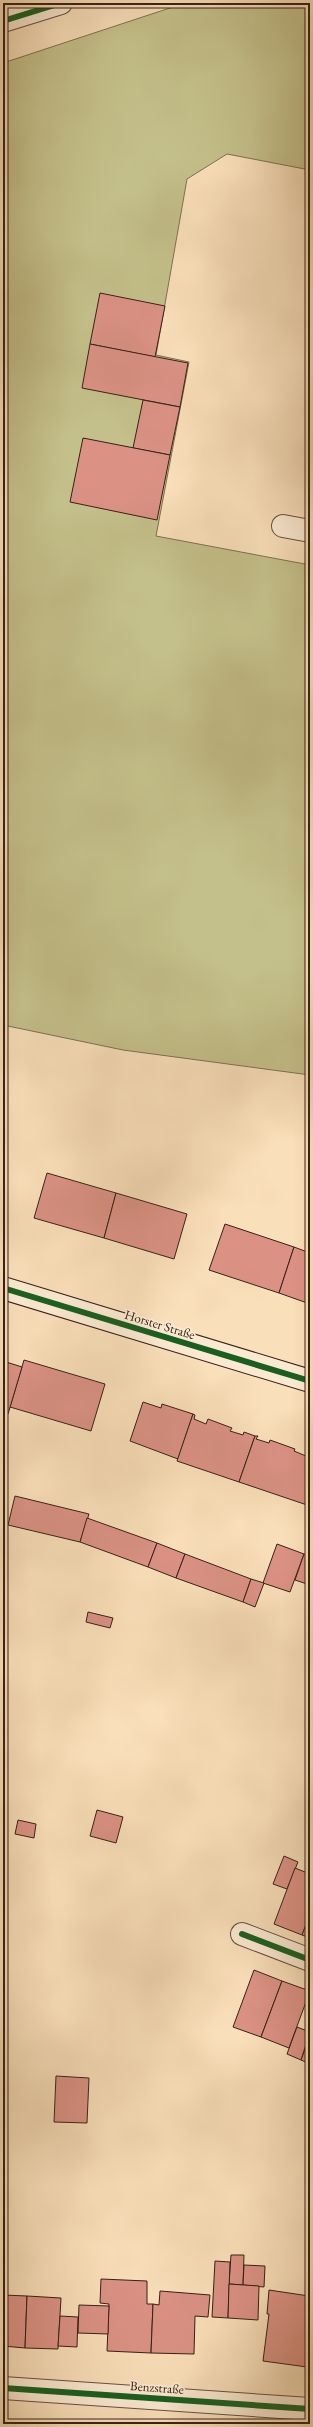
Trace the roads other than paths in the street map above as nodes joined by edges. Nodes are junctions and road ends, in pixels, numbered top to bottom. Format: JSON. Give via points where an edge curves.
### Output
{"nodes":[{"id":1,"x":61,"y":3,"type":"edge"},
{"id":2,"x":3,"y":21,"type":"edge"},
{"id":3,"x":283,"y":526,"type":"dead end"},
{"id":4,"x":310,"y":531,"type":"edge"},
{"id":5,"x":3,"y":1288,"type":"edge"},
{"id":6,"x":310,"y":1381,"type":"edge"},
{"id":7,"x":242,"y":1934,"type":"dead end"},
{"id":8,"x":310,"y":1960,"type":"edge"},
{"id":9,"x":3,"y":2388,"type":"edge"},
{"id":10,"x":310,"y":2409,"type":"edge"}],
"edges":[{"from":1,"to":2,"type":"street"},
{"from":3,"to":4,"type":"street"},
{"from":5,"to":6,"type":"street","name":"Horster Straße"},
{"from":7,"to":8,"type":"street"},
{"from":9,"to":10,"type":"street","name":"Benzstraße"}]}
